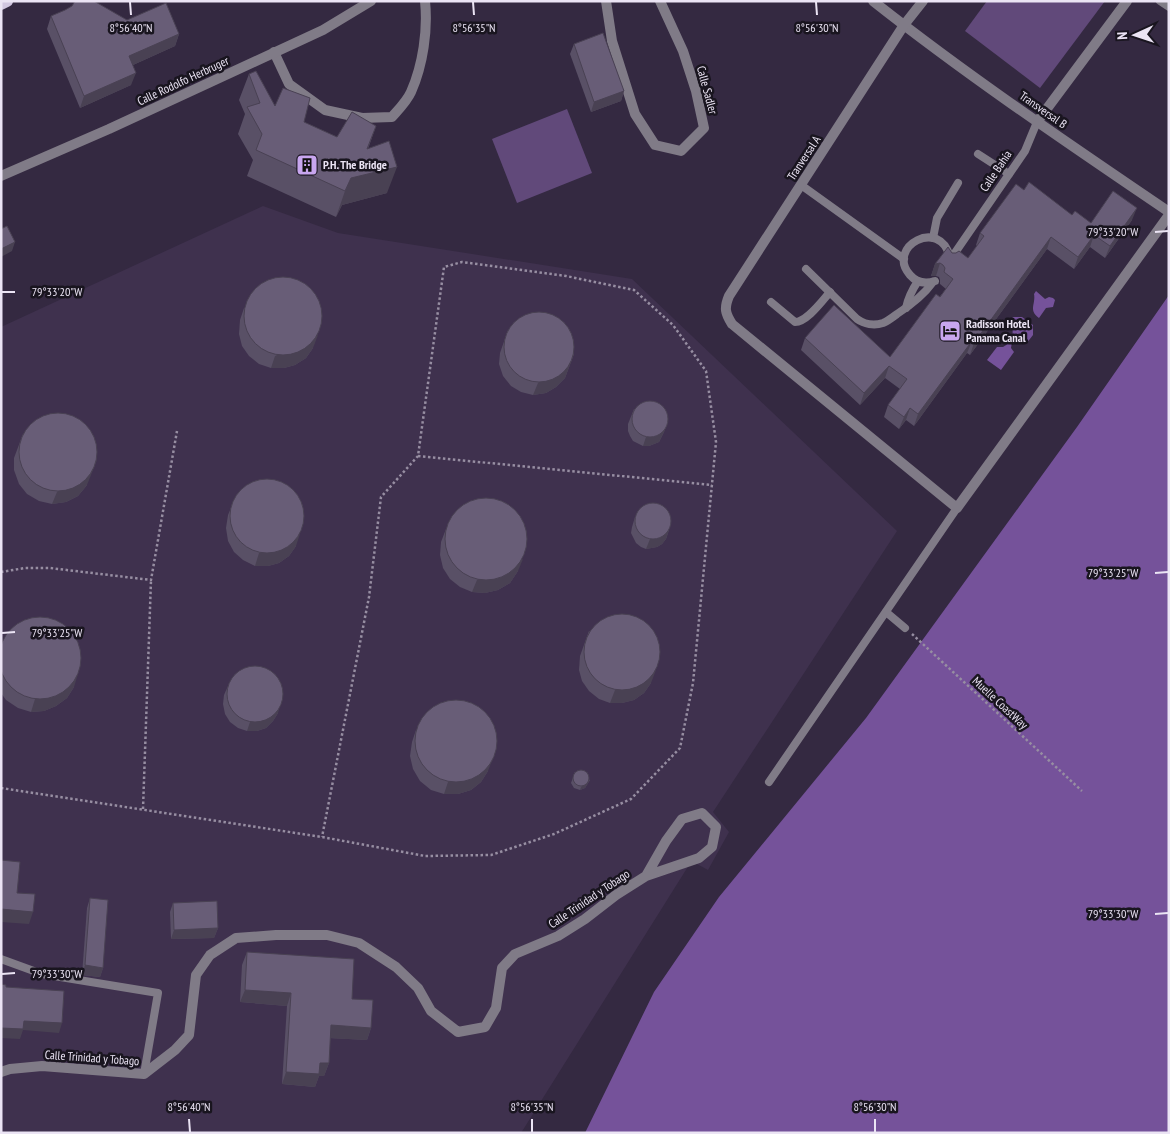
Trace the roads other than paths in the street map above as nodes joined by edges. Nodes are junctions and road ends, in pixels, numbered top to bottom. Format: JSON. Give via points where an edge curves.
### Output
{"nodes":[{"id":1,"x":7,"y":1,"type":"edge"},
{"id":2,"x":371,"y":1,"type":"edge"},
{"id":3,"x":425,"y":1,"type":"edge"},
{"id":4,"x":606,"y":1,"type":"edge"},
{"id":5,"x":660,"y":1,"type":"edge"},
{"id":6,"x":874,"y":1,"type":"edge"},
{"id":7,"x":923,"y":1,"type":"edge"},
{"id":8,"x":1128,"y":1,"type":"edge"},
{"id":9,"x":1160,"y":1,"type":"edge"},
{"id":10,"x":1,"y":4,"type":"edge"},
{"id":11,"x":1169,"y":7,"type":"edge"},
{"id":12,"x":904,"y":26,"type":"junction"},
{"id":13,"x":274,"y":52,"type":"junction"},
{"id":14,"x":1037,"y":122,"type":"junction"},
{"id":15,"x":978,"y":154,"type":"dead end"},
{"id":16,"x":1009,"y":174,"type":"junction"},
{"id":17,"x":1,"y":176,"type":"edge"},
{"id":18,"x":958,"y":183,"type":"dead end"},
{"id":19,"x":801,"y":185,"type":"junction"},
{"id":20,"x":1169,"y":213,"type":"edge"},
{"id":21,"x":933,"y":238,"type":"junction"},
{"id":22,"x":904,"y":259,"type":"junction"},
{"id":23,"x":806,"y":269,"type":"dead end"},
{"id":24,"x":918,"y":281,"type":"junction"},
{"id":25,"x":830,"y":292,"type":"junction"},
{"id":26,"x":771,"y":302,"type":"dead end"},
{"id":27,"x":906,"y":308,"type":"junction"},
{"id":28,"x":957,"y":508,"type":"junction"},
{"id":29,"x":886,"y":612,"type":"junction"},
{"id":30,"x":905,"y":628,"type":"road end"},
{"id":31,"x":769,"y":782,"type":"dead end"},
{"id":32,"x":646,"y":876,"type":"junction"},
{"id":33,"x":1,"y":959,"type":"edge"},
{"id":34,"x":1,"y":1072,"type":"edge"},
{"id":35,"x":144,"y":1074,"type":"junction"}],
"edges":[{"from":1,"to":10,"type":"main road"},
{"from":2,"to":13,"type":"street","name":"Calle Rodolfo Herbruger","via":[[322,30]]},
{"from":3,"to":13,"type":"street","via":[[427,17],[422,62],[411,94],[392,117],[362,118],[325,110],[289,84]]},
{"from":4,"to":5,"type":"street","name":"Calle Sadler","via":[[612,40],[635,114],[655,145],[681,152],[704,128],[683,50]]},
{"from":6,"to":12,"type":"street","name":"Transversal B"},
{"from":7,"to":12,"type":"street","name":"Tranversal A"},
{"from":8,"to":14,"type":"street","name":"Calle Bahía"},
{"from":9,"to":11,"type":"lane"},
{"from":12,"to":14,"type":"street","name":"Transversal B"},
{"from":12,"to":19,"type":"street","name":"Tranversal A"},
{"from":13,"to":17,"type":"street","name":"Calle Rodolfo Herbruger"},
{"from":14,"to":16,"type":"lane","name":"Calle Bahía","via":[[1025,151]]},
{"from":14,"to":20,"type":"street","name":"Transversal B"},
{"from":15,"to":16,"type":"lane"},
{"from":16,"to":21,"type":"lane","name":"Calle Bahía","via":[[950,260],[945,246]]},
{"from":18,"to":21,"type":"lane","via":[[936,218]]},
{"from":19,"to":22,"type":"lane"},
{"from":19,"to":28,"type":"street","name":"Tranversal A","via":[[729,296],[725,306],[727,316],[732,324]]},
{"from":20,"to":28,"type":"street"},
{"from":21,"to":22,"type":"lane","via":[[919,238],[913,242]]},
{"from":22,"to":24,"type":"lane","via":[[907,271]]},
{"from":23,"to":25,"type":"lane"},
{"from":24,"to":27,"type":"lane"},
{"from":24,"to":27,"type":"lane","via":[[934,282]]},
{"from":25,"to":26,"type":"lane","via":[[799,322]]},
{"from":25,"to":27,"type":"lane","via":[[864,324],[883,323]]},
{"from":28,"to":29,"type":"lane"},
{"from":29,"to":30,"type":"lane"},
{"from":29,"to":31,"type":"lane"},
{"from":32,"to":32,"type":"street","name":"Calle Trinidad y Tobago","via":[[699,858],[712,847],[716,826],[702,813],[682,820]]},
{"from":32,"to":35,"type":"street","name":"Calle Trinidad y Tobago","via":[[558,936],[515,954],[502,968],[496,1008],[485,1027],[458,1032],[431,1011],[418,988],[396,968],[359,943],[328,935],[236,938],[210,955],[196,975],[189,1034],[175,1050]]},
{"from":33,"to":35,"type":"lane","via":[[42,974],[158,993]]},
{"from":34,"to":35,"type":"street","name":"Calle Trinidad y Tobago","via":[[42,1066]]}]}
